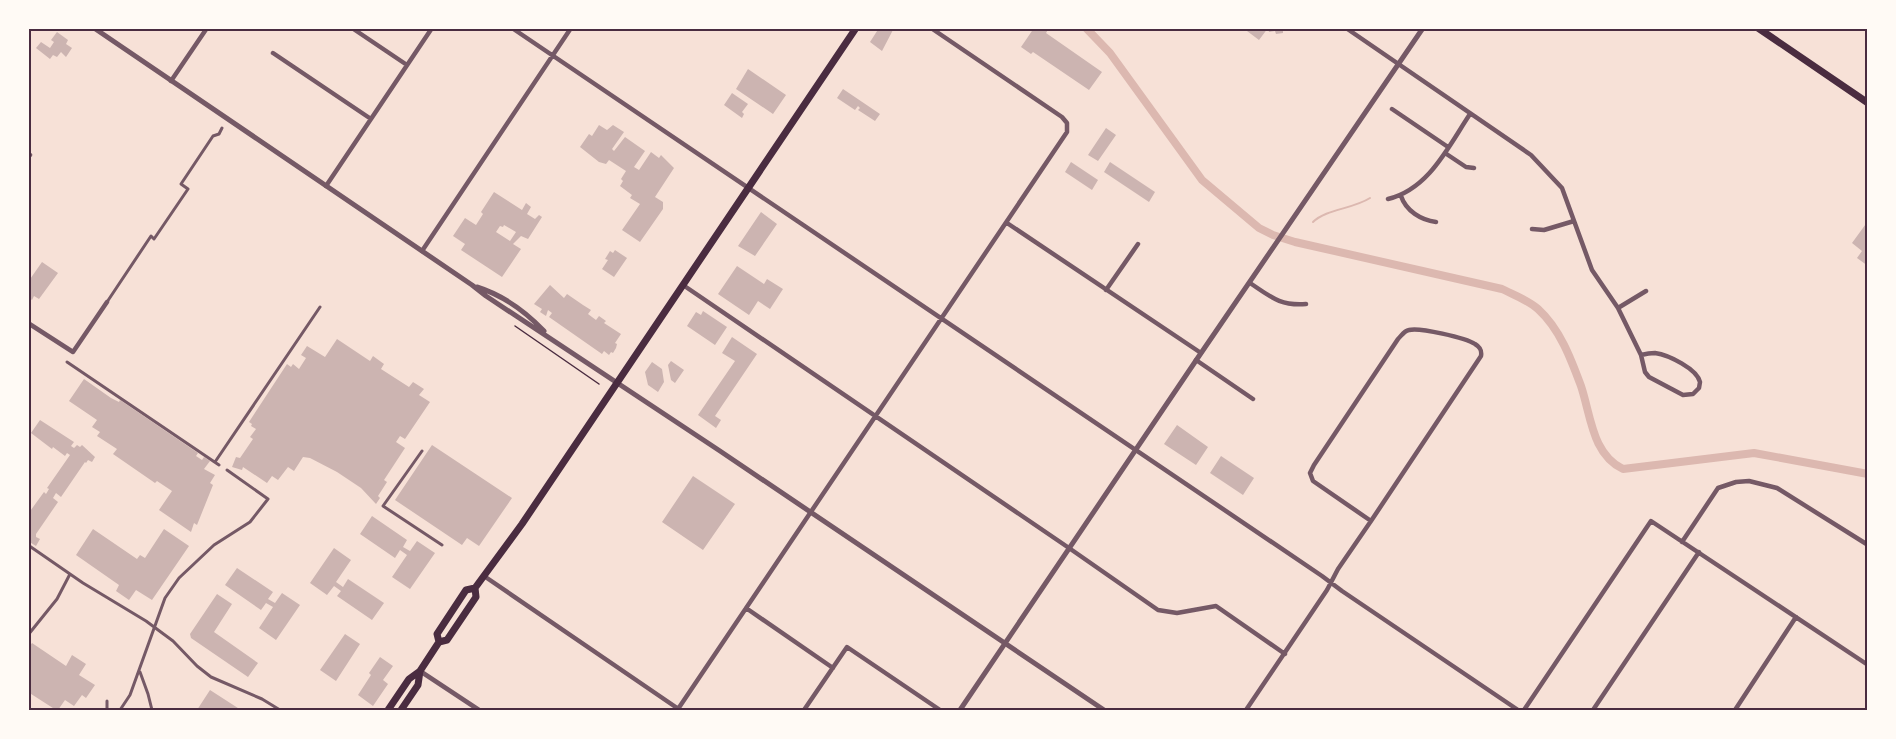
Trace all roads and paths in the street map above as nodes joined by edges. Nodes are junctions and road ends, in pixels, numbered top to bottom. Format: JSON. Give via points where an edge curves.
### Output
{"nodes":[{"id":1,"x":94,"y":28,"type":"edge"},
{"id":2,"x":207,"y":28,"type":"edge"},
{"id":3,"x":352,"y":28,"type":"edge"},
{"id":4,"x":432,"y":28,"type":"edge"},
{"id":5,"x":512,"y":28,"type":"edge"},
{"id":6,"x":571,"y":28,"type":"edge"},
{"id":7,"x":856,"y":28,"type":"edge"},
{"id":8,"x":931,"y":28,"type":"edge"},
{"id":9,"x":1346,"y":28,"type":"edge"},
{"id":10,"x":1423,"y":28,"type":"edge"},
{"id":11,"x":1758,"y":28,"type":"edge"},
{"id":12,"x":273,"y":53,"type":"dead end"},
{"id":13,"x":552,"y":56,"type":"junction"},
{"id":14,"x":407,"y":64,"type":"junction"},
{"id":15,"x":1399,"y":65,"type":"junction"},
{"id":16,"x":171,"y":81,"type":"junction"},
{"id":17,"x":1868,"y":103,"type":"edge"},
{"id":18,"x":1392,"y":109,"type":"dead end"},
{"id":19,"x":1470,"y":114,"type":"junction"},
{"id":20,"x":370,"y":119,"type":"junction"},
{"id":21,"x":222,"y":128,"type":"dead end"},
{"id":22,"x":1448,"y":147,"type":"junction"},
{"id":23,"x":1445,"y":153,"type":"junction"},
{"id":24,"x":1474,"y":168,"type":"dead end"},
{"id":25,"x":326,"y":186,"type":"junction"},
{"id":26,"x":748,"y":189,"type":"junction"},
{"id":27,"x":1401,"y":196,"type":"junction"},
{"id":28,"x":1388,"y":199,"type":"dead end"},
{"id":29,"x":1574,"y":221,"type":"junction"},
{"id":30,"x":1436,"y":222,"type":"dead end"},
{"id":31,"x":1007,"y":223,"type":"junction"},
{"id":32,"x":1533,"y":229,"type":"dead end"},
{"id":33,"x":1137,"y":244,"type":"dead end"},
{"id":34,"x":422,"y":251,"type":"junction"},
{"id":35,"x":1250,"y":283,"type":"junction"},
{"id":36,"x":683,"y":285,"type":"junction"},
{"id":37,"x":1106,"y":290,"type":"junction"},
{"id":38,"x":1646,"y":291,"type":"dead end"},
{"id":39,"x":107,"y":302,"type":"joint"},
{"id":40,"x":1306,"y":304,"type":"dead end"},
{"id":41,"x":320,"y":307,"type":"dead end"},
{"id":42,"x":1618,"y":308,"type":"junction"},
{"id":43,"x":942,"y":319,"type":"junction"},
{"id":44,"x":28,"y":323,"type":"edge"},
{"id":45,"x":515,"y":326,"type":"dead end"},
{"id":46,"x":1200,"y":353,"type":"junction"},
{"id":47,"x":1641,"y":355,"type":"junction"},
{"id":48,"x":1196,"y":360,"type":"junction"},
{"id":49,"x":67,"y":362,"type":"dead end"},
{"id":50,"x":617,"y":383,"type":"junction"},
{"id":51,"x":598,"y":384,"type":"dead end"},
{"id":52,"x":1253,"y":399,"type":"dead end"},
{"id":53,"x":876,"y":416,"type":"junction"},
{"id":54,"x":1135,"y":450,"type":"junction"},
{"id":55,"x":422,"y":451,"type":"dead end"},
{"id":56,"x":226,"y":470,"type":"dead end"},
{"id":57,"x":811,"y":512,"type":"junction"},
{"id":58,"x":1371,"y":521,"type":"junction"},
{"id":59,"x":1682,"y":542,"type":"junction"},
{"id":60,"x":28,"y":545,"type":"edge"},
{"id":61,"x":442,"y":545,"type":"dead end"},
{"id":62,"x":1868,"y":545,"type":"edge"},
{"id":63,"x":1069,"y":548,"type":"junction"},
{"id":64,"x":1699,"y":552,"type":"junction"},
{"id":65,"x":70,"y":574,"type":"junction"},
{"id":66,"x":484,"y":576,"type":"junction"},
{"id":67,"x":1330,"y":582,"type":"junction"},
{"id":68,"x":475,"y":588,"type":"junction"},
{"id":69,"x":746,"y":608,"type":"junction"},
{"id":70,"x":1796,"y":618,"type":"junction"},
{"id":71,"x":155,"y":628,"type":"junction"},
{"id":72,"x":28,"y":635,"type":"edge"},
{"id":73,"x":439,"y":642,"type":"junction"},
{"id":74,"x":1005,"y":643,"type":"junction"},
{"id":75,"x":1285,"y":654,"type":"junction"},
{"id":76,"x":1868,"y":665,"type":"edge"},
{"id":77,"x":833,"y":668,"type":"junction"},
{"id":78,"x":139,"y":671,"type":"junction"},
{"id":79,"x":420,"y":671,"type":"junction"},
{"id":80,"x":107,"y":701,"type":"dead end"},
{"id":81,"x":679,"y":710,"type":"edge"},
{"id":82,"x":107,"y":711,"type":"edge"},
{"id":83,"x":120,"y":711,"type":"edge"},
{"id":84,"x":152,"y":711,"type":"edge"},
{"id":85,"x":280,"y":711,"type":"edge"},
{"id":86,"x":387,"y":711,"type":"edge"},
{"id":87,"x":401,"y":711,"type":"edge"},
{"id":88,"x":479,"y":711,"type":"edge"},
{"id":89,"x":804,"y":711,"type":"edge"},
{"id":90,"x":940,"y":711,"type":"edge"},
{"id":91,"x":960,"y":711,"type":"edge"},
{"id":92,"x":1104,"y":711,"type":"edge"},
{"id":93,"x":1246,"y":711,"type":"edge"},
{"id":94,"x":1518,"y":711,"type":"edge"},
{"id":95,"x":1524,"y":711,"type":"edge"},
{"id":96,"x":1593,"y":711,"type":"edge"},
{"id":97,"x":1734,"y":711,"type":"edge"}],
"edges":[{"from":1,"to":16,"type":"street"},
{"from":2,"to":16,"type":"street"},
{"from":3,"to":14,"type":"street"},
{"from":4,"to":14,"type":"street"},
{"from":5,"to":13,"type":"street"},
{"from":6,"to":13,"type":"street"},
{"from":7,"to":26,"type":"main road"},
{"from":8,"to":31,"type":"street","via":[[1067,123],[1065,136]]},
{"from":9,"to":15,"type":"street"},
{"from":10,"to":15,"type":"street"},
{"from":11,"to":17,"type":"main road"},
{"from":12,"to":20,"type":"street"},
{"from":13,"to":26,"type":"street"},
{"from":13,"to":34,"type":"street"},
{"from":14,"to":20,"type":"street"},
{"from":15,"to":19,"type":"street"},
{"from":15,"to":35,"type":"street"},
{"from":16,"to":25,"type":"street"},
{"from":18,"to":22,"type":"street"},
{"from":19,"to":22,"type":"street"},
{"from":19,"to":29,"type":"street","via":[[1531,155],[1554,178],[1566,196]]},
{"from":20,"to":25,"type":"street"},
{"from":21,"to":39,"type":"street","via":[[181,184],[188,189]]},
{"from":22,"to":23,"type":"street"},
{"from":23,"to":24,"type":"street"},
{"from":23,"to":27,"type":"street","via":[[1425,179]]},
{"from":25,"to":34,"type":"street"},
{"from":26,"to":36,"type":"main road"},
{"from":26,"to":43,"type":"street"},
{"from":27,"to":28,"type":"street"},
{"from":27,"to":30,"type":"street","via":[[1417,216]]},
{"from":29,"to":32,"type":"street","via":[[1544,230]]},
{"from":29,"to":42,"type":"street","via":[[1592,270]]},
{"from":31,"to":37,"type":"street"},
{"from":31,"to":43,"type":"street"},
{"from":33,"to":37,"type":"street"},
{"from":34,"to":50,"type":"street"},
{"from":35,"to":40,"type":"street","via":[[1274,299],[1290,305]]},
{"from":35,"to":46,"type":"street"},
{"from":36,"to":50,"type":"main road"},
{"from":36,"to":53,"type":"street"},
{"from":37,"to":46,"type":"street"},
{"from":38,"to":42,"type":"street"},
{"from":39,"to":44,"type":"street","via":[[73,352]]},
{"from":41,"to":49,"type":"street","via":[[217,464]]},
{"from":42,"to":47,"type":"street"},
{"from":43,"to":53,"type":"street"},
{"from":43,"to":54,"type":"street"},
{"from":45,"to":51,"type":"path"},
{"from":46,"to":48,"type":"street"},
{"from":47,"to":47,"type":"street","via":[[1649,377],[1683,395],[1697,391],[1700,382],[1695,373],[1666,356]]},
{"from":48,"to":52,"type":"street"},
{"from":48,"to":54,"type":"street"},
{"from":50,"to":57,"type":"street"},
{"from":50,"to":66,"type":"main road"},
{"from":53,"to":57,"type":"street"},
{"from":53,"to":63,"type":"street"},
{"from":54,"to":63,"type":"street"},
{"from":54,"to":67,"type":"street"},
{"from":55,"to":61,"type":"street","via":[[383,506]]},
{"from":56,"to":71,"type":"street","via":[[268,499],[250,522],[214,545],[179,578],[165,598]]},
{"from":57,"to":69,"type":"street"},
{"from":57,"to":74,"type":"street"},
{"from":58,"to":58,"type":"street","via":[[1313,481],[1310,473],[1314,465],[1406,331],[1423,331],[1478,345],[1481,356]]},
{"from":58,"to":67,"type":"street"},
{"from":59,"to":62,"type":"street","via":[[1718,488],[1749,481],[1778,488]]},
{"from":59,"to":64,"type":"street"},
{"from":59,"to":95,"type":"street","via":[[1651,521]]},
{"from":60,"to":65,"type":"street"},
{"from":63,"to":74,"type":"street"},
{"from":63,"to":75,"type":"street","via":[[1158,610],[1177,614],[1216,606]]},
{"from":64,"to":70,"type":"street"},
{"from":64,"to":96,"type":"street"},
{"from":65,"to":71,"type":"street"},
{"from":65,"to":72,"type":"street","via":[[57,599]]},
{"from":66,"to":68,"type":"main road"},
{"from":66,"to":81,"type":"street"},
{"from":67,"to":75,"type":"street"},
{"from":67,"to":94,"type":"street"},
{"from":68,"to":73,"type":"main road","via":[[476,597],[457,626],[447,640]]},
{"from":68,"to":73,"type":"main road","via":[[466,591],[437,634]]},
{"from":69,"to":77,"type":"street"},
{"from":69,"to":81,"type":"street"},
{"from":70,"to":76,"type":"street"},
{"from":70,"to":97,"type":"street"},
{"from":71,"to":78,"type":"street"},
{"from":71,"to":85,"type":"street","via":[[211,677]]},
{"from":73,"to":79,"type":"main road"},
{"from":74,"to":91,"type":"street"},
{"from":74,"to":92,"type":"street"},
{"from":75,"to":93,"type":"street"},
{"from":77,"to":89,"type":"street"},
{"from":77,"to":90,"type":"street","via":[[847,647]]},
{"from":78,"to":83,"type":"street"},
{"from":78,"to":84,"type":"street"},
{"from":79,"to":86,"type":"main road"},
{"from":79,"to":87,"type":"main road","via":[[418,685]]},
{"from":79,"to":88,"type":"street"},
{"from":80,"to":82,"type":"street"}]}
